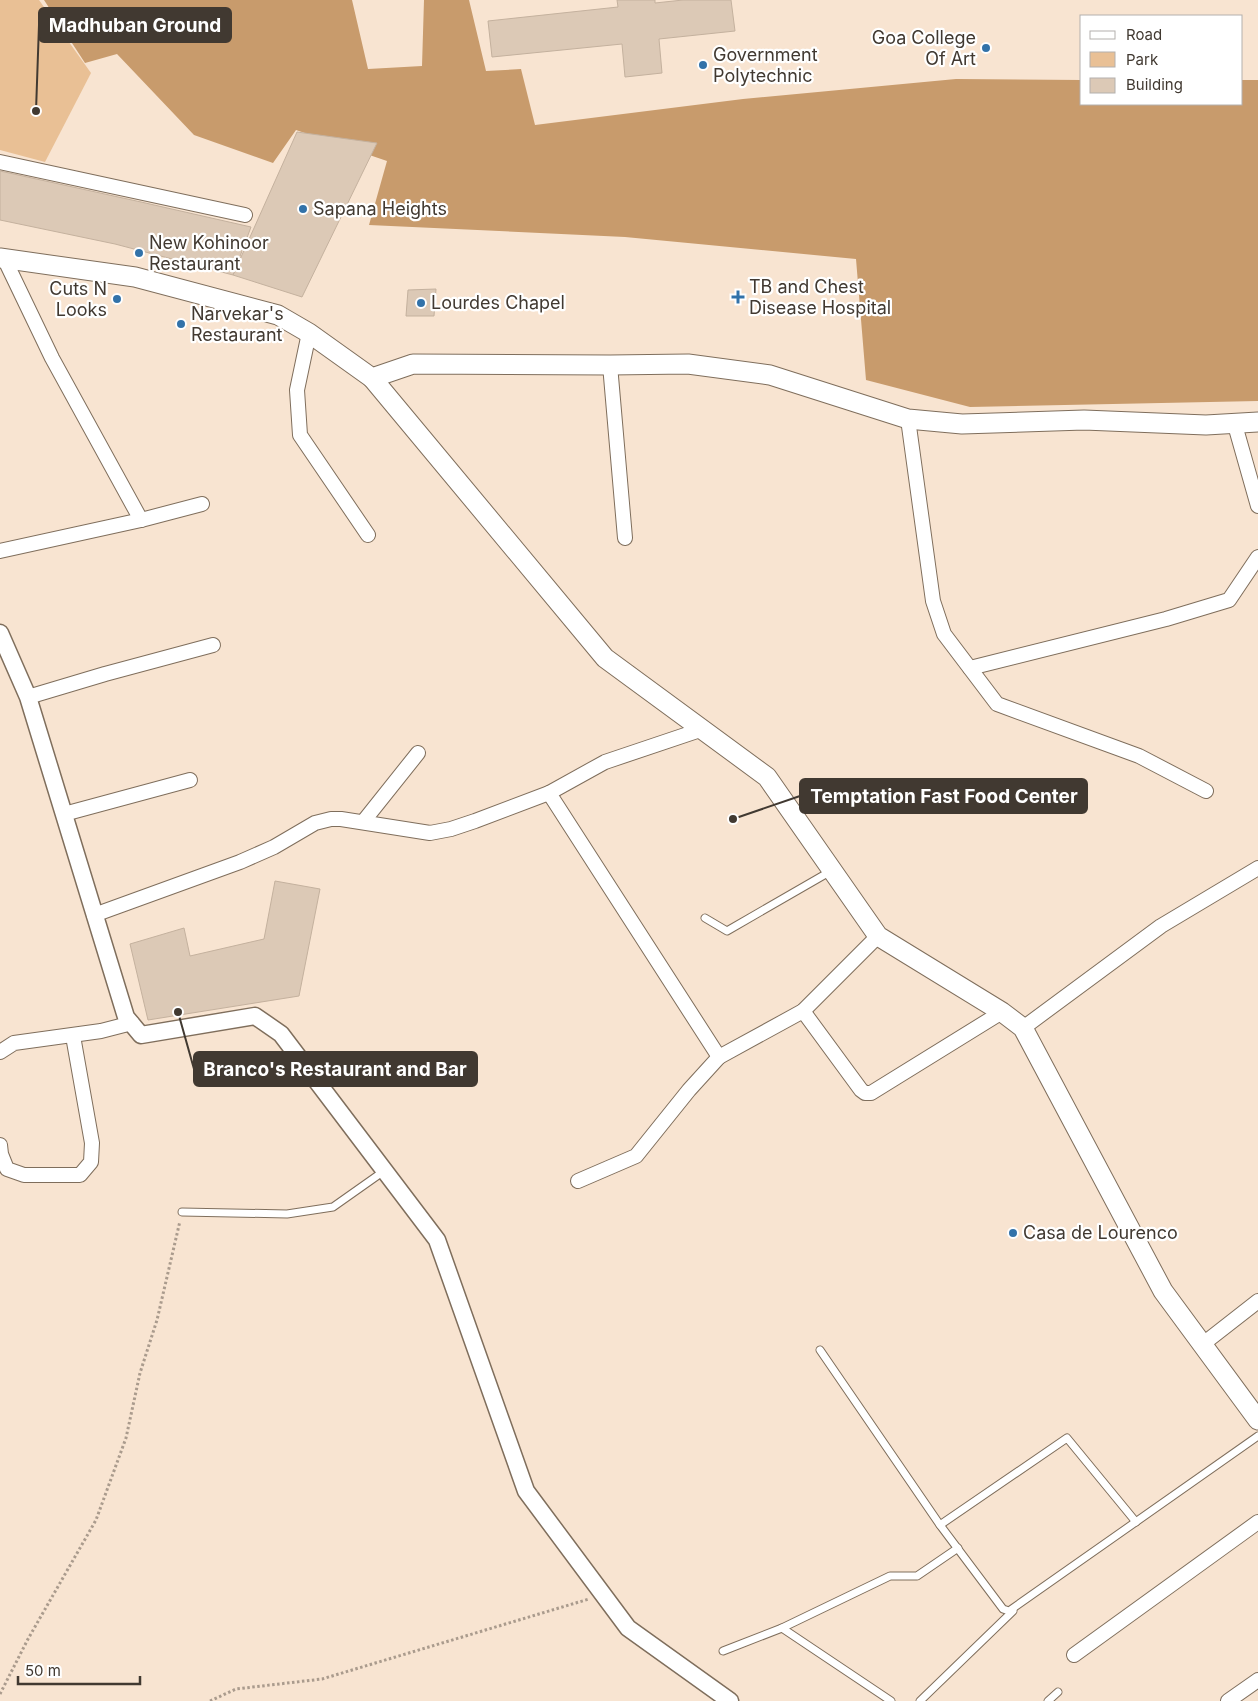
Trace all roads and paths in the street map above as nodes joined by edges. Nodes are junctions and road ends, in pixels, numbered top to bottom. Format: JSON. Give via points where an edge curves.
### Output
{"nodes":[{"id":1,"x":0,"y":162,"type":"edge"},
{"id":2,"x":245,"y":215,"type":"dead end"},
{"id":3,"x":2,"y":258,"type":"edge"},
{"id":4,"x":309,"y":333,"type":"junction"},
{"id":5,"x":610,"y":365,"type":"junction"},
{"id":6,"x":372,"y":378,"type":"junction"},
{"id":7,"x":908,"y":419,"type":"junction"},
{"id":8,"x":1258,"y":422,"type":"edge"},
{"id":9,"x":1235,"y":425,"type":"junction"},
{"id":10,"x":202,"y":504,"type":"dead end"},
{"id":11,"x":1258,"y":506,"type":"edge"},
{"id":12,"x":141,"y":520,"type":"junction"},
{"id":13,"x":368,"y":536,"type":"dead end"},
{"id":14,"x":625,"y":538,"type":"dead end"},
{"id":15,"x":0,"y":550,"type":"edge"},
{"id":16,"x":1258,"y":557,"type":"edge"},
{"id":17,"x":0,"y":632,"type":"edge"},
{"id":18,"x":213,"y":645,"type":"dead end"},
{"id":19,"x":970,"y":668,"type":"junction"},
{"id":20,"x":28,"y":697,"type":"junction"},
{"id":21,"x":703,"y":729,"type":"junction"},
{"id":22,"x":418,"y":753,"type":"dead end"},
{"id":23,"x":190,"y":780,"type":"dead end"},
{"id":24,"x":1206,"y":791,"type":"dead end"},
{"id":25,"x":549,"y":793,"type":"junction"},
{"id":26,"x":64,"y":814,"type":"junction"},
{"id":27,"x":363,"y":822,"type":"junction"},
{"id":28,"x":1258,"y":868,"type":"edge"},
{"id":29,"x":831,"y":870,"type":"junction"},
{"id":30,"x":94,"y":915,"type":"junction"},
{"id":31,"x":705,"y":918,"type":"dead end"},
{"id":32,"x":878,"y":936,"type":"junction"},
{"id":33,"x":803,"y":1011,"type":"junction"},
{"id":34,"x":1002,"y":1012,"type":"junction"},
{"id":35,"x":132,"y":1023,"type":"junction"},
{"id":36,"x":1023,"y":1028,"type":"junction"},
{"id":37,"x":73,"y":1036,"type":"junction"},
{"id":38,"x":0,"y":1052,"type":"edge"},
{"id":39,"x":718,"y":1056,"type":"junction"},
{"id":40,"x":0,"y":1145,"type":"edge"},
{"id":41,"x":384,"y":1171,"type":"junction"},
{"id":42,"x":578,"y":1181,"type":"dead end"},
{"id":43,"x":182,"y":1212,"type":"joint"},
{"id":44,"x":1258,"y":1301,"type":"edge"},
{"id":45,"x":1203,"y":1344,"type":"junction"},
{"id":46,"x":820,"y":1350,"type":"dead end"},
{"id":47,"x":1258,"y":1420,"type":"edge"},
{"id":48,"x":1258,"y":1436,"type":"edge"},
{"id":49,"x":1136,"y":1522,"type":"junction"},
{"id":50,"x":1258,"y":1522,"type":"edge"},
{"id":51,"x":940,"y":1525,"type":"junction"},
{"id":52,"x":958,"y":1548,"type":"junction"},
{"id":53,"x":604,"y":1595,"type":"junction"},
{"id":54,"x":1015,"y":1609,"type":"junction"},
{"id":55,"x":782,"y":1628,"type":"junction"},
{"id":56,"x":723,"y":1651,"type":"dead end"},
{"id":57,"x":1074,"y":1655,"type":"dead end"},
{"id":58,"x":1258,"y":1680,"type":"edge"},
{"id":59,"x":1058,"y":1692,"type":"dead end"},
{"id":60,"x":0,"y":1694,"type":"edge"},
{"id":61,"x":210,"y":1701,"type":"edge"},
{"id":62,"x":730,"y":1701,"type":"edge"},
{"id":63,"x":891,"y":1701,"type":"edge"},
{"id":64,"x":920,"y":1701,"type":"edge"},
{"id":65,"x":1048,"y":1701,"type":"edge"},
{"id":66,"x":1228,"y":1701,"type":"edge"}],
"edges":[{"from":1,"to":2,"type":"street"},
{"from":3,"to":4,"type":"main road","via":[[135,277],[278,315]]},
{"from":3,"to":12,"type":"street","via":[[52,358]]},
{"from":4,"to":6,"type":"main road"},
{"from":4,"to":13,"type":"street","via":[[297,390],[300,435]]},
{"from":5,"to":6,"type":"main road","via":[[413,364]]},
{"from":5,"to":7,"type":"main road","via":[[688,364],[770,375]]},
{"from":5,"to":14,"type":"street"},
{"from":6,"to":21,"type":"main road","via":[[605,658]]},
{"from":7,"to":9,"type":"main road","via":[[962,424],[1084,420]]},
{"from":7,"to":19,"type":"street","via":[[933,601],[944,634]]},
{"from":8,"to":9,"type":"main road"},
{"from":9,"to":11,"type":"street"},
{"from":10,"to":12,"type":"street"},
{"from":12,"to":15,"type":"street"},
{"from":16,"to":19,"type":"street","via":[[1229,600]]},
{"from":17,"to":20,"type":"street"},
{"from":18,"to":20,"type":"street"},
{"from":19,"to":24,"type":"street","via":[[997,704],[1139,756]]},
{"from":20,"to":26,"type":"street"},
{"from":21,"to":25,"type":"street","via":[[605,762]]},
{"from":21,"to":29,"type":"main road","via":[[767,777]]},
{"from":22,"to":27,"type":"street"},
{"from":23,"to":26,"type":"street"},
{"from":25,"to":27,"type":"street","via":[[475,822],[430,833]]},
{"from":25,"to":39,"type":"street"},
{"from":26,"to":30,"type":"street"},
{"from":27,"to":30,"type":"street","via":[[331,819],[315,823],[240,862]]},
{"from":28,"to":36,"type":"street","via":[[1161,926]]},
{"from":29,"to":31,"type":"lane","via":[[728,932]]},
{"from":29,"to":32,"type":"main road"},
{"from":30,"to":35,"type":"street","via":[[126,1017]]},
{"from":32,"to":33,"type":"street"},
{"from":32,"to":34,"type":"main road"},
{"from":33,"to":34,"type":"street","via":[[865,1093],[871,1093]]},
{"from":33,"to":39,"type":"street"},
{"from":34,"to":36,"type":"main road"},
{"from":35,"to":37,"type":"street"},
{"from":35,"to":41,"type":"street","via":[[141,1035],[255,1016],[281,1034]]},
{"from":36,"to":45,"type":"main road","via":[[1163,1291]]},
{"from":37,"to":38,"type":"street","via":[[14,1043]]},
{"from":37,"to":40,"type":"street","via":[[92,1143],[91,1162],[80,1175],[24,1175],[8,1169]]},
{"from":39,"to":42,"type":"street","via":[[636,1156]]},
{"from":41,"to":43,"type":"lane","via":[[333,1207],[287,1214]]},
{"from":41,"to":53,"type":"street","via":[[437,1240],[526,1490]]},
{"from":43,"to":60,"type":"path","via":[[126,1438],[96,1520]]},
{"from":44,"to":45,"type":"street"},
{"from":45,"to":47,"type":"main road"},
{"from":46,"to":51,"type":"lane"},
{"from":48,"to":49,"type":"lane"},
{"from":49,"to":51,"type":"lane","via":[[1068,1438]]},
{"from":49,"to":54,"type":"lane"},
{"from":50,"to":57,"type":"street"},
{"from":51,"to":52,"type":"lane"},
{"from":52,"to":54,"type":"lane","via":[[1003,1609],[1008,1612]]},
{"from":52,"to":55,"type":"lane","via":[[917,1576],[890,1576]]},
{"from":53,"to":61,"type":"path","via":[[322,1679],[236,1689]]},
{"from":53,"to":62,"type":"street","via":[[628,1628]]},
{"from":54,"to":64,"type":"lane"},
{"from":55,"to":56,"type":"lane"},
{"from":55,"to":63,"type":"lane"},
{"from":58,"to":66,"type":"street"},
{"from":59,"to":65,"type":"lane"}]}
